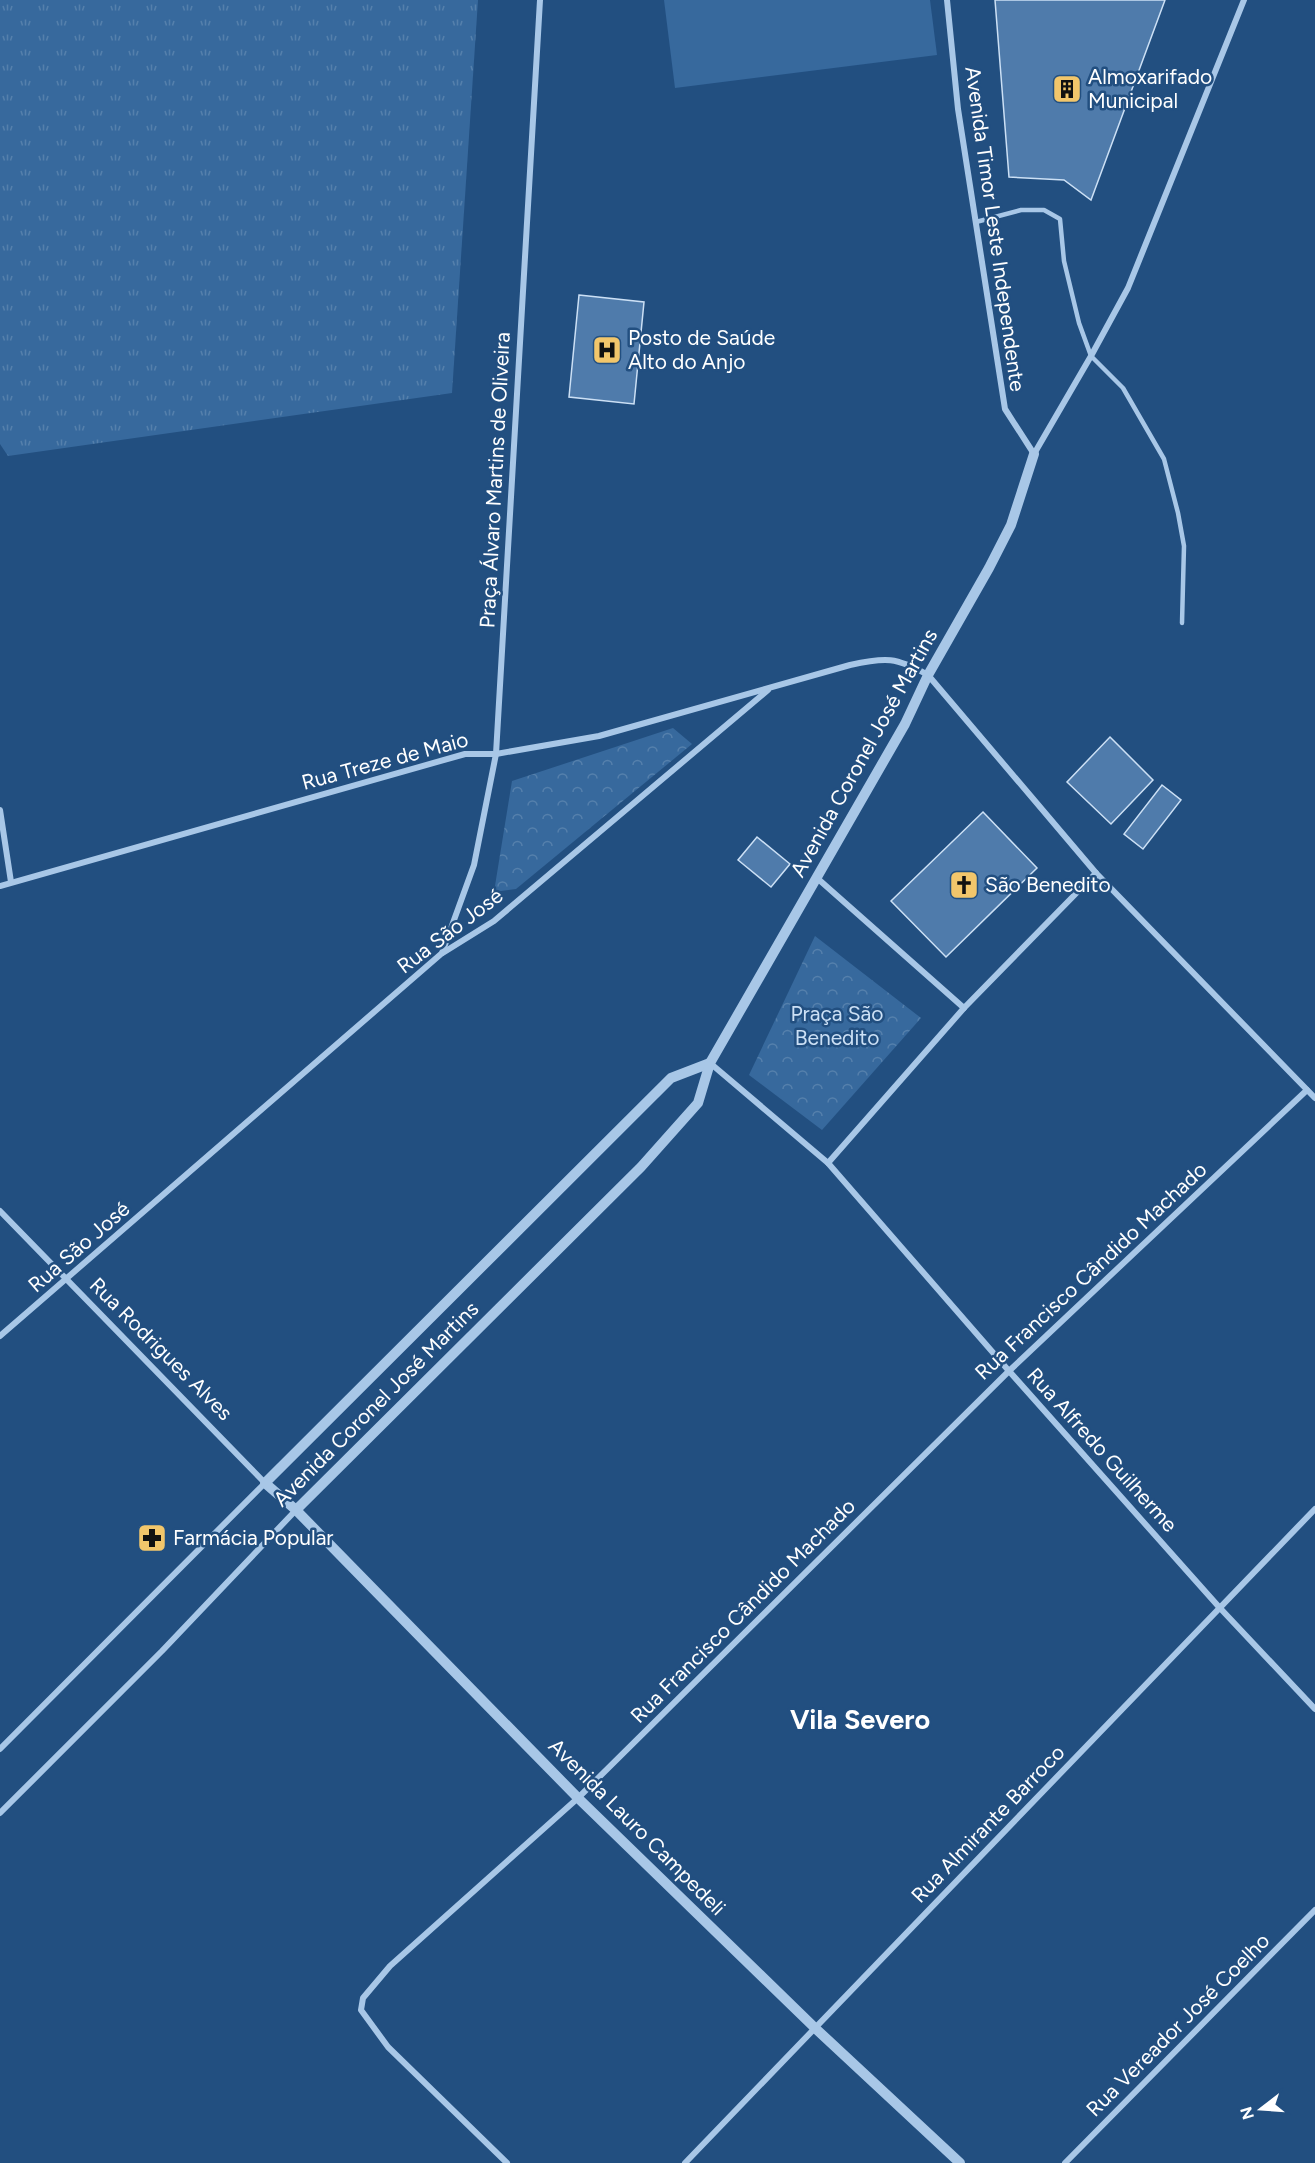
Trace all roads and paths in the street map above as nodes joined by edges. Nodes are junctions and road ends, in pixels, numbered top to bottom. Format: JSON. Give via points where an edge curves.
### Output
{"nodes":[{"id":1,"x":540,"y":0,"type":"edge"},
{"id":2,"x":947,"y":0,"type":"edge"},
{"id":3,"x":1244,"y":0,"type":"edge"},
{"id":4,"x":976,"y":222,"type":"junction"},
{"id":5,"x":1091,"y":356,"type":"junction"},
{"id":6,"x":1034,"y":454,"type":"junction"},
{"id":7,"x":1182,"y":622,"type":"dead end"},
{"id":8,"x":928,"y":675,"type":"junction"},
{"id":9,"x":771,"y":688,"type":"junction"},
{"id":10,"x":496,"y":754,"type":"junction"},
{"id":11,"x":0,"y":810,"type":"edge"},
{"id":12,"x":1096,"y":873,"type":"junction"},
{"id":13,"x":818,"y":878,"type":"junction"},
{"id":14,"x":11,"y":882,"type":"junction"},
{"id":15,"x":0,"y":886,"type":"edge"},
{"id":16,"x":441,"y":954,"type":"junction"},
{"id":17,"x":964,"y":1008,"type":"junction"},
{"id":18,"x":710,"y":1063,"type":"junction"},
{"id":19,"x":1307,"y":1090,"type":"junction"},
{"id":20,"x":1315,"y":1098,"type":"edge"},
{"id":21,"x":828,"y":1162,"type":"junction"},
{"id":22,"x":0,"y":1211,"type":"edge"},
{"id":23,"x":66,"y":1280,"type":"junction"},
{"id":24,"x":0,"y":1336,"type":"edge"},
{"id":25,"x":1009,"y":1371,"type":"junction"},
{"id":26,"x":265,"y":1483,"type":"junction"},
{"id":27,"x":1315,"y":1509,"type":"edge"},
{"id":28,"x":296,"y":1510,"type":"junction"},
{"id":29,"x":1219,"y":1607,"type":"junction"},
{"id":30,"x":1315,"y":1709,"type":"edge"},
{"id":31,"x":0,"y":1749,"type":"edge"},
{"id":32,"x":578,"y":1798,"type":"junction"},
{"id":33,"x":0,"y":1813,"type":"edge"},
{"id":34,"x":1315,"y":1911,"type":"edge"},
{"id":35,"x":815,"y":2028,"type":"junction"},
{"id":36,"x":507,"y":2163,"type":"edge"},
{"id":37,"x":685,"y":2163,"type":"edge"},
{"id":38,"x":960,"y":2163,"type":"edge"},
{"id":39,"x":1065,"y":2163,"type":"edge"}],
"edges":[{"from":1,"to":10,"type":"street","name":"Praça Álvaro Martins de Oliveira"},
{"from":2,"to":4,"type":"street","name":"Avenida Timor Leste Independente","via":[[958,110]]},
{"from":3,"to":5,"type":"street","via":[[1128,288]]},
{"from":4,"to":5,"type":"lane","via":[[1020,210],[1044,210],[1060,219],[1064,261]]},
{"from":4,"to":6,"type":"street","name":"Avenida Timor Leste Independente","via":[[1005,409]]},
{"from":5,"to":6,"type":"street"},
{"from":5,"to":7,"type":"lane","via":[[1123,388],[1164,459],[1184,546]]},
{"from":6,"to":8,"type":"street","name":"Avenida Coronel José Martins","via":[[1011,525]]},
{"from":8,"to":9,"type":"street","name":"Rua São José","via":[[905,662],[876,659]]},
{"from":8,"to":12,"type":"street"},
{"from":8,"to":13,"type":"street","name":"Avenida Coronel José Martins","via":[[905,724]]},
{"from":9,"to":10,"type":"street","name":"Rua Treze de Maio","via":[[599,736]]},
{"from":9,"to":16,"type":"street","name":"Rua São José","via":[[494,921]]},
{"from":10,"to":14,"type":"street","name":"Rua Treze de Maio","via":[[465,754]]},
{"from":10,"to":16,"type":"street","name":"Praça Álvaro Martins de Oliveira","via":[[474,865]]},
{"from":11,"to":14,"type":"street"},
{"from":12,"to":17,"type":"street"},
{"from":12,"to":19,"type":"street"},
{"from":13,"to":17,"type":"street"},
{"from":13,"to":18,"type":"street","name":"Avenida Coronel José Martins"},
{"from":14,"to":15,"type":"street","name":"Rua Treze de Maio"},
{"from":16,"to":23,"type":"street","name":"Rua São José"},
{"from":17,"to":21,"type":"street"},
{"from":18,"to":21,"type":"street","name":"Rua Alfredo Guilherme"},
{"from":18,"to":26,"type":"street","name":"Avenida Coronel José Martins","via":[[671,1078]]},
{"from":18,"to":28,"type":"street","name":"Avenida Coronel José Martins","via":[[698,1103],[641,1167]]},
{"from":19,"to":20,"type":"street"},
{"from":19,"to":25,"type":"street","name":"Rua Francisco Cândido Machado"},
{"from":21,"to":25,"type":"street","name":"Rua Alfredo Guilherme"},
{"from":22,"to":23,"type":"street","name":"Rua Rodrigues Alves"},
{"from":23,"to":24,"type":"street","name":"Rua São José"},
{"from":23,"to":26,"type":"street","name":"Rua Rodrigues Alves"},
{"from":25,"to":29,"type":"street","name":"Rua Alfredo Guilherme"},
{"from":25,"to":32,"type":"street","name":"Rua Francisco Cândido Machado"},
{"from":26,"to":28,"type":"street","name":"Rua Rodrigues Alves"},
{"from":26,"to":31,"type":"street","name":"Avenida Coronel José Martins"},
{"from":27,"to":29,"type":"street","name":"Rua Almirante Barroco"},
{"from":28,"to":32,"type":"street","name":"Avenida Lauro Campedeli"},
{"from":28,"to":33,"type":"street","name":"Avenida Coronel José Martins"},
{"from":29,"to":30,"type":"street","name":"Rua Alfredo Guilherme"},
{"from":29,"to":35,"type":"street","name":"Rua Almirante Barroco"},
{"from":32,"to":35,"type":"street","name":"Avenida Lauro Campedeli"},
{"from":32,"to":36,"type":"street","name":"Rua Francisco Cândido Machado","via":[[390,1966],[363,1998],[361,2010],[388,2047]]},
{"from":34,"to":39,"type":"street","name":"Rua Vereador José Coelho"},
{"from":35,"to":37,"type":"street","name":"Rua Almirante Barroco"},
{"from":35,"to":38,"type":"street","name":"Avenida Lauro Campedeli"}]}
